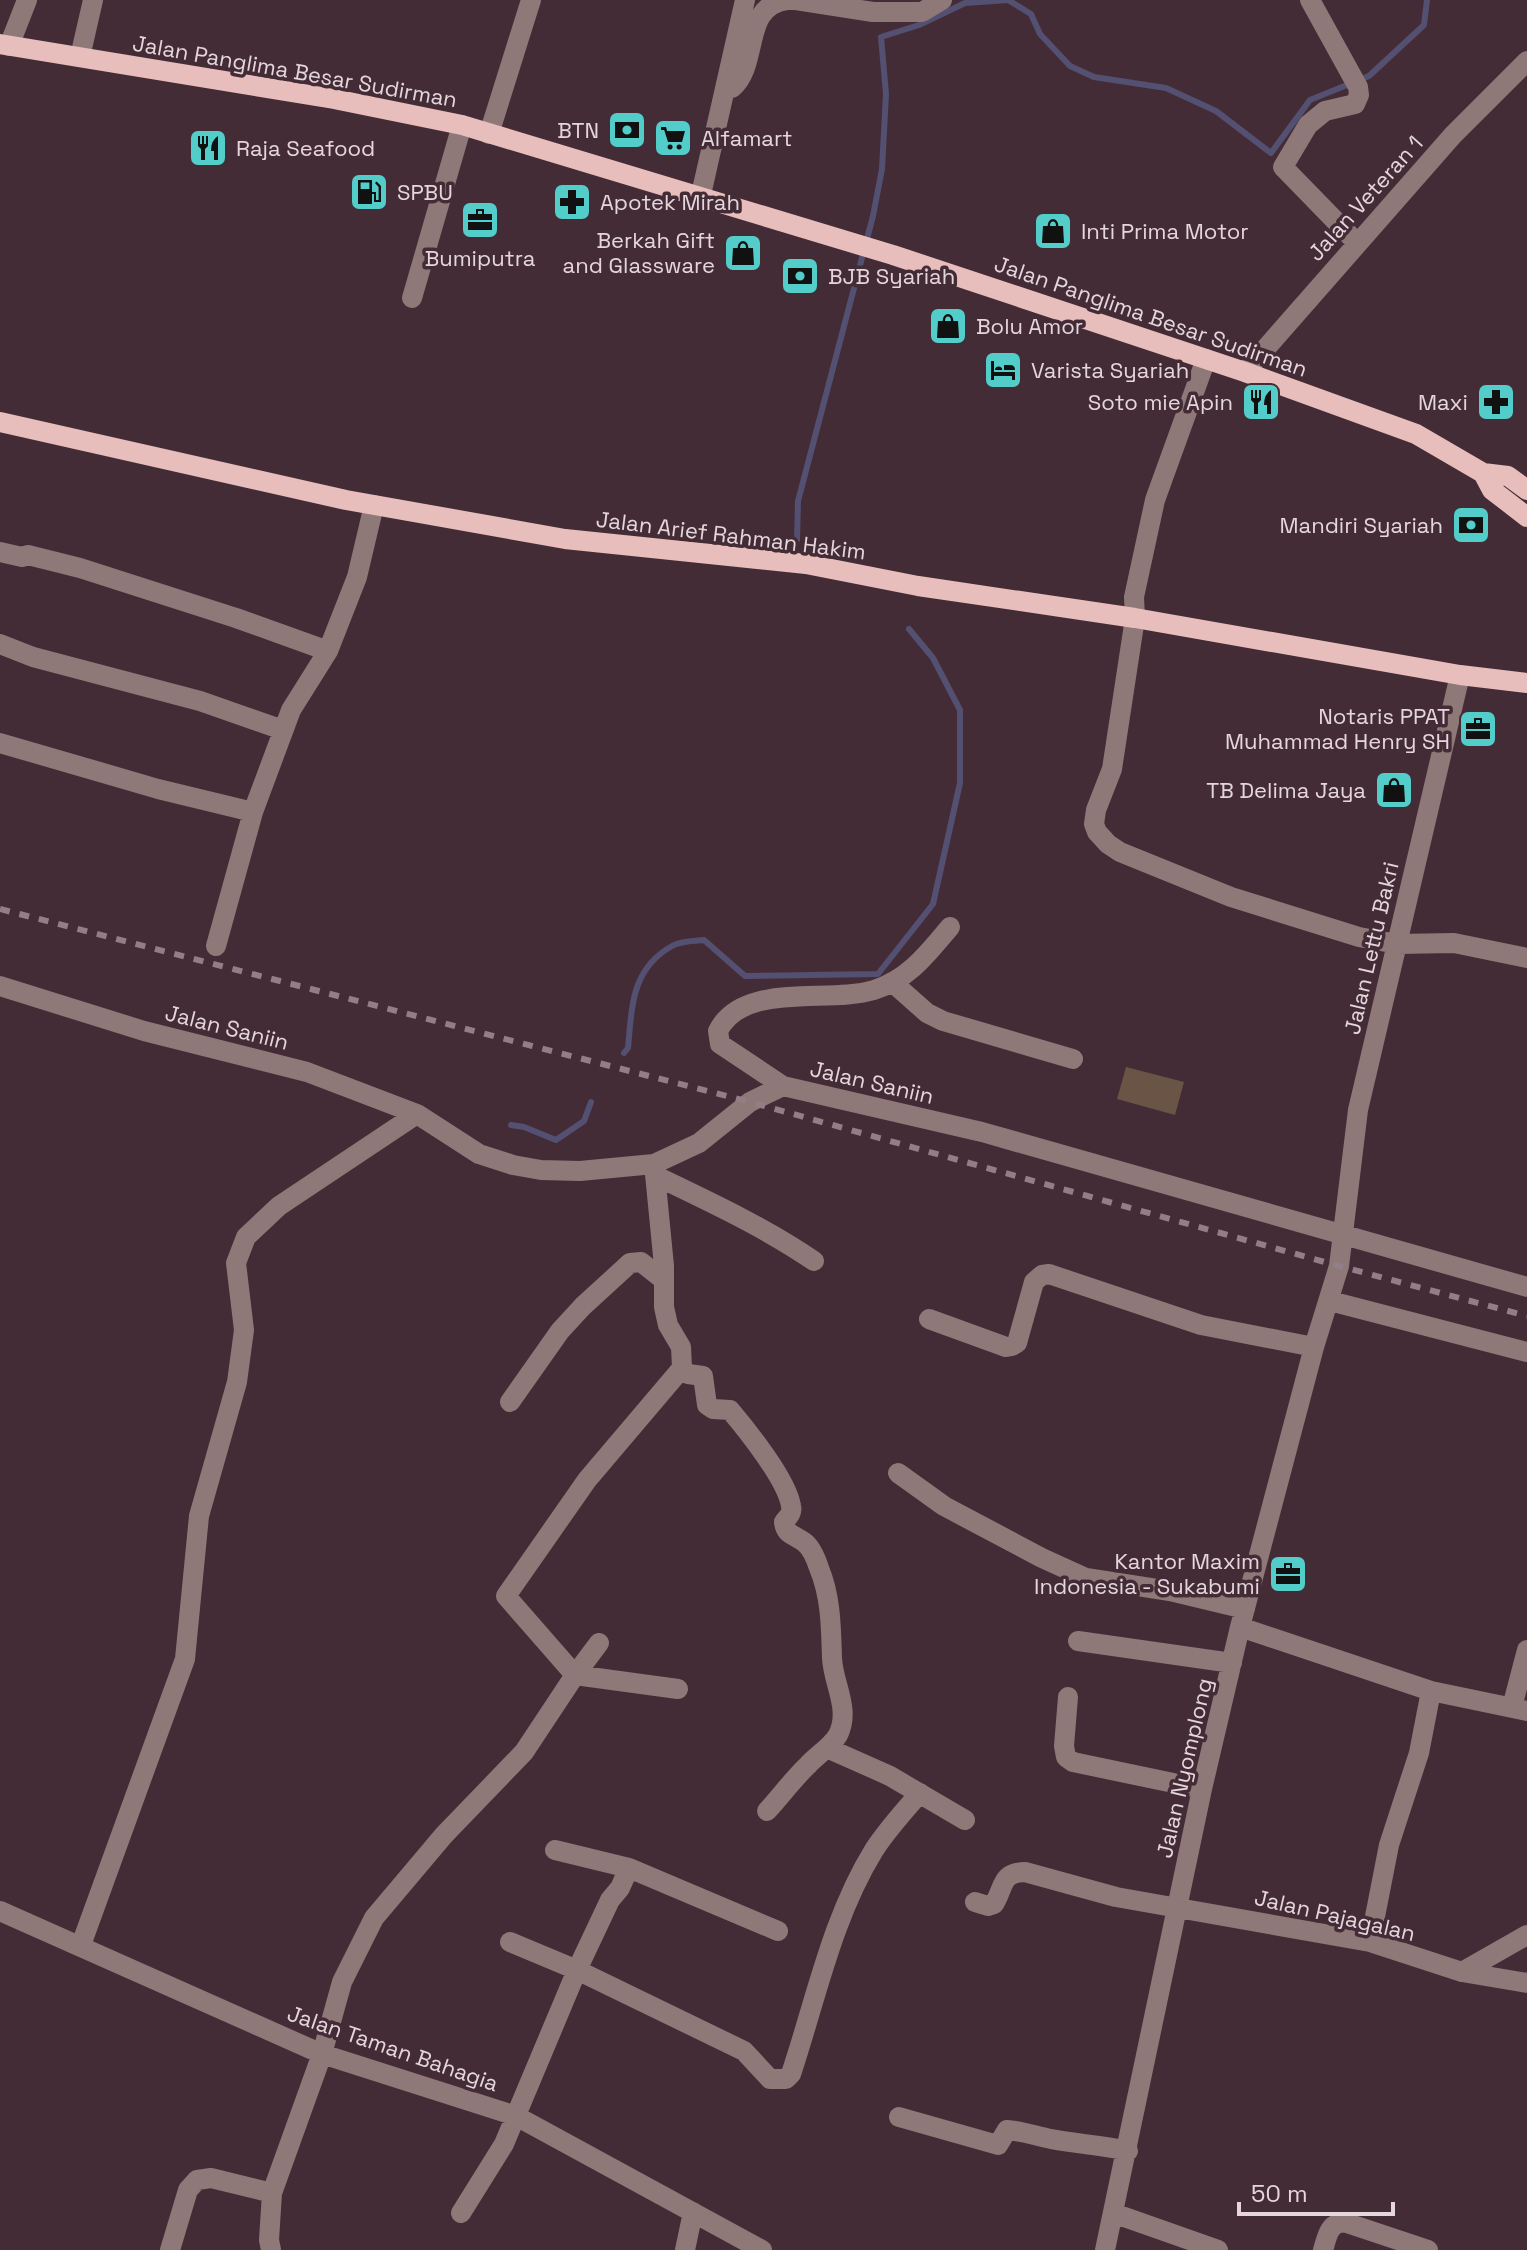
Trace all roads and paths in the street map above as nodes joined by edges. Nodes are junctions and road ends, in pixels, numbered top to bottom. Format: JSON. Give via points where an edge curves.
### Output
{"nodes":[{"id":1,"x":27,"y":0,"type":"edge"},
{"id":2,"x":93,"y":0,"type":"edge"},
{"id":3,"x":531,"y":0,"type":"edge"},
{"id":4,"x":745,"y":0,"type":"edge"},
{"id":5,"x":787,"y":0,"type":"edge"},
{"id":6,"x":796,"y":0,"type":"edge"},
{"id":7,"x":942,"y":0,"type":"edge"},
{"id":8,"x":1310,"y":0,"type":"edge"},
{"id":9,"x":4,"y":45,"type":"edge"},
{"id":10,"x":80,"y":57,"type":"junction"},
{"id":11,"x":1527,"y":61,"type":"edge"},
{"id":12,"x":723,"y":95,"type":"junction"},
{"id":13,"x":462,"y":125,"type":"junction"},
{"id":14,"x":489,"y":134,"type":"junction"},
{"id":15,"x":700,"y":199,"type":"junction"},
{"id":16,"x":1357,"y":243,"type":"junction"},
{"id":17,"x":412,"y":298,"type":"dead end"},
{"id":18,"x":1206,"y":359,"type":"junction"},
{"id":19,"x":1245,"y":372,"type":"junction"},
{"id":20,"x":0,"y":422,"type":"edge"},
{"id":21,"x":1483,"y":473,"type":"junction"},
{"id":22,"x":1527,"y":490,"type":"edge"},
{"id":23,"x":374,"y":505,"type":"junction"},
{"id":24,"x":1527,"y":517,"type":"edge"},
{"id":25,"x":0,"y":552,"type":"edge"},
{"id":26,"x":1135,"y":618,"type":"junction"},
{"id":27,"x":0,"y":644,"type":"edge"},
{"id":28,"x":328,"y":651,"type":"junction"},
{"id":29,"x":1460,"y":675,"type":"junction"},
{"id":30,"x":1527,"y":683,"type":"edge"},
{"id":31,"x":283,"y":730,"type":"junction"},
{"id":32,"x":0,"y":743,"type":"edge"},
{"id":33,"x":253,"y":812,"type":"junction"},
{"id":34,"x":950,"y":927,"type":"dead end"},
{"id":35,"x":1397,"y":944,"type":"junction"},
{"id":36,"x":216,"y":946,"type":"dead end"},
{"id":37,"x":1527,"y":958,"type":"edge"},
{"id":38,"x":892,"y":982,"type":"junction"},
{"id":39,"x":0,"y":986,"type":"edge"},
{"id":40,"x":1073,"y":1059,"type":"dead end"},
{"id":41,"x":783,"y":1086,"type":"junction"},
{"id":42,"x":417,"y":1114,"type":"junction"},
{"id":43,"x":655,"y":1170,"type":"junction"},
{"id":44,"x":1344,"y":1235,"type":"junction"},
{"id":45,"x":814,"y":1261,"type":"dead end"},
{"id":46,"x":664,"y":1280,"type":"junction"},
{"id":47,"x":1527,"y":1287,"type":"edge"},
{"id":48,"x":1330,"y":1301,"type":"junction"},
{"id":49,"x":929,"y":1319,"type":"dead end"},
{"id":50,"x":1314,"y":1347,"type":"junction"},
{"id":51,"x":1527,"y":1352,"type":"edge"},
{"id":52,"x":682,"y":1368,"type":"junction"},
{"id":53,"x":510,"y":1402,"type":"dead end"},
{"id":54,"x":898,"y":1473,"type":"dead end"},
{"id":55,"x":1243,"y":1618,"type":"junction"},
{"id":56,"x":1078,"y":1641,"type":"dead end"},
{"id":57,"x":599,"y":1643,"type":"dead end"},
{"id":58,"x":1527,"y":1650,"type":"edge"},
{"id":59,"x":1232,"y":1663,"type":"junction"},
{"id":60,"x":575,"y":1675,"type":"junction"},
{"id":61,"x":678,"y":1689,"type":"dead end"},
{"id":62,"x":1431,"y":1691,"type":"junction"},
{"id":63,"x":1068,"y":1697,"type":"dead end"},
{"id":64,"x":1520,"y":1709,"type":"edge"},
{"id":65,"x":827,"y":1748,"type":"junction"},
{"id":66,"x":1202,"y":1789,"type":"junction"},
{"id":67,"x":920,"y":1793,"type":"junction"},
{"id":68,"x":767,"y":1811,"type":"dead end"},
{"id":69,"x":965,"y":1820,"type":"dead end"},
{"id":70,"x":555,"y":1850,"type":"dead end"},
{"id":71,"x":629,"y":1868,"type":"junction"},
{"id":72,"x":975,"y":1902,"type":"dead end"},
{"id":73,"x":1178,"y":1909,"type":"junction"},
{"id":74,"x":0,"y":1911,"type":"edge"},
{"id":75,"x":778,"y":1931,"type":"dead end"},
{"id":76,"x":1527,"y":1935,"type":"edge"},
{"id":77,"x":510,"y":1942,"type":"dead end"},
{"id":78,"x":1370,"y":1942,"type":"junction"},
{"id":79,"x":81,"y":1945,"type":"junction"},
{"id":80,"x":577,"y":1970,"type":"junction"},
{"id":81,"x":1462,"y":1972,"type":"junction"},
{"id":82,"x":1527,"y":1983,"type":"edge"},
{"id":83,"x":322,"y":2054,"type":"junction"},
{"id":84,"x":516,"y":2116,"type":"junction"},
{"id":85,"x":899,"y":2117,"type":"dead end"},
{"id":86,"x":1128,"y":2151,"type":"junction"},
{"id":87,"x":272,"y":2193,"type":"junction"},
{"id":88,"x":461,"y":2213,"type":"dead end"},
{"id":89,"x":1113,"y":2213,"type":"junction"},
{"id":90,"x":698,"y":2214,"type":"junction"},
{"id":91,"x":170,"y":2250,"type":"edge"},
{"id":92,"x":271,"y":2250,"type":"edge"},
{"id":93,"x":685,"y":2250,"type":"edge"},
{"id":94,"x":694,"y":2250,"type":"edge"},
{"id":95,"x":762,"y":2250,"type":"edge"},
{"id":96,"x":1105,"y":2250,"type":"edge"},
{"id":97,"x":1218,"y":2250,"type":"edge"},
{"id":98,"x":1323,"y":2250,"type":"edge"},
{"id":99,"x":1428,"y":2250,"type":"edge"}],
"edges":[{"from":1,"to":9,"type":"street"},
{"from":2,"to":10,"type":"street"},
{"from":3,"to":14,"type":"street"},
{"from":4,"to":12,"type":"street"},
{"from":5,"to":12,"type":"street","via":[[758,19],[737,84]]},
{"from":6,"to":7,"type":"street","via":[[873,12],[922,12]]},
{"from":8,"to":16,"type":"street","via":[[1359,95],[1355,104],[1325,111],[1308,125],[1283,167]]},
{"from":9,"to":10,"type":"main road","name":"Jalan Panglima Besar Sudirman"},
{"from":10,"to":13,"type":"main road","name":"Jalan Panglima Besar Sudirman"},
{"from":11,"to":16,"type":"street","name":"Jalan Veteran 1"},
{"from":12,"to":15,"type":"street"},
{"from":13,"to":14,"type":"main road","name":"Jalan Panglima Besar Sudirman"},
{"from":13,"to":17,"type":"street"},
{"from":14,"to":15,"type":"main road","name":"Jalan Panglima Besar Sudirman"},
{"from":15,"to":18,"type":"main road","name":"Jalan Panglima Besar Sudirman","via":[[893,255]]},
{"from":16,"to":19,"type":"street","name":"Jalan Veteran 1"},
{"from":18,"to":19,"type":"main road","name":"Jalan Panglima Besar Sudirman"},
{"from":18,"to":26,"type":"street","via":[[1155,500],[1134,597]]},
{"from":19,"to":21,"type":"main road","name":"Jalan Panglima Besar Sudirman","via":[[1416,434]]},
{"from":20,"to":23,"type":"main road","name":"Jalan Arief Rahman Hakim"},
{"from":21,"to":22,"type":"main road","name":"Jalan Panglima Besar Sudirman","via":[[1508,476]]},
{"from":21,"to":24,"type":"main road","name":"Jalan Panglima Besar Sudirman","via":[[1492,490]]},
{"from":23,"to":26,"type":"main road","name":"Jalan Arief Rahman Hakim","via":[[565,539],[806,564]]},
{"from":23,"to":28,"type":"street","via":[[357,577]]},
{"from":25,"to":28,"type":"street","via":[[80,568]]},
{"from":26,"to":29,"type":"main road","name":"Jalan Arief Rahman Hakim"},
{"from":26,"to":35,"type":"street","via":[[1112,769],[1096,810],[1097,832],[1120,852],[1231,897]]},
{"from":27,"to":31,"type":"street"},
{"from":28,"to":31,"type":"street"},
{"from":29,"to":30,"type":"main road","name":"Jalan Arief Rahman Hakim"},
{"from":29,"to":35,"type":"street","name":"Jalan Lettu Bakri"},
{"from":31,"to":33,"type":"street"},
{"from":32,"to":33,"type":"street"},
{"from":33,"to":36,"type":"street"},
{"from":34,"to":38,"type":"street","via":[[918,965]]},
{"from":35,"to":37,"type":"street","via":[[1454,943]]},
{"from":35,"to":44,"type":"street","name":"Jalan Lettu Bakri","via":[[1358,1110]]},
{"from":38,"to":40,"type":"street","via":[[943,1021]]},
{"from":38,"to":41,"type":"street","via":[[859,993],[750,1002],[733,1011],[718,1031],[720,1044]]},
{"from":39,"to":42,"type":"street","name":"Jalan Saniin","via":[[144,1031],[307,1072]]},
{"from":41,"to":43,"type":"street","name":"Jalan Saniin","via":[[750,1102]]},
{"from":41,"to":44,"type":"street","name":"Jalan Saniin","via":[[982,1132]]},
{"from":42,"to":43,"type":"street","name":"Jalan Saniin","via":[[479,1154],[513,1165],[541,1170]]},
{"from":42,"to":79,"type":"street","via":[[279,1206],[246,1237],[236,1263],[244,1330],[237,1382],[199,1516],[185,1659]]},
{"from":43,"to":45,"type":"street"},
{"from":43,"to":46,"type":"street"},
{"from":44,"to":47,"type":"street"},
{"from":44,"to":48,"type":"street","name":"Jalan Lettu Bakri"},
{"from":46,"to":52,"type":"street","via":[[665,1317],[681,1347]]},
{"from":46,"to":53,"type":"street","via":[[641,1262],[630,1263],[560,1331]]},
{"from":48,"to":50,"type":"street","name":"Jalan Nyomplong"},
{"from":48,"to":51,"type":"street"},
{"from":49,"to":50,"type":"street","via":[[1012,1346],[1034,1282],[1049,1274],[1201,1325]]},
{"from":50,"to":55,"type":"street","name":"Jalan Nyomplong"},
{"from":52,"to":60,"type":"street","via":[[587,1480],[506,1596]]},
{"from":52,"to":65,"type":"street","via":[[703,1376],[707,1405],[730,1410],[760,1449],[791,1506],[784,1528],[806,1543],[824,1579],[843,1710],[840,1731]]},
{"from":54,"to":55,"type":"street","via":[[944,1506],[1086,1578],[1170,1591]]},
{"from":55,"to":59,"type":"street","name":"Jalan Nyomplong"},
{"from":55,"to":62,"type":"street"},
{"from":56,"to":59,"type":"street"},
{"from":57,"to":60,"type":"street"},
{"from":58,"to":64,"type":"street"},
{"from":59,"to":66,"type":"street","name":"Jalan Nyomplong"},
{"from":60,"to":61,"type":"street"},
{"from":60,"to":83,"type":"street","via":[[524,1752],[374,1918],[342,1982]]},
{"from":62,"to":64,"type":"street"},
{"from":62,"to":78,"type":"street","via":[[1419,1753],[1389,1845]]},
{"from":63,"to":66,"type":"street","via":[[1064,1746],[1073,1762]]},
{"from":65,"to":67,"type":"street"},
{"from":65,"to":68,"type":"street"},
{"from":66,"to":73,"type":"street","name":"Jalan Nyomplong"},
{"from":67,"to":69,"type":"street"},
{"from":67,"to":80,"type":"street","via":[[875,1850],[847,1903],[786,2079],[770,2079],[744,2051]]},
{"from":70,"to":71,"type":"street"},
{"from":71,"to":75,"type":"street"},
{"from":71,"to":80,"type":"street"},
{"from":72,"to":73,"type":"street","name":"Jalan Pajagalan","via":[[994,1904],[1006,1877],[1025,1872]]},
{"from":73,"to":78,"type":"street","name":"Jalan Pajagalan"},
{"from":73,"to":86,"type":"street","name":"Jalan Nyomplong"},
{"from":74,"to":79,"type":"street","name":"Jalan Taman Bahagia"},
{"from":76,"to":81,"type":"street"},
{"from":77,"to":80,"type":"street"},
{"from":78,"to":81,"type":"street","name":"Jalan Pajagalan"},
{"from":79,"to":83,"type":"street","name":"Jalan Taman Bahagia"},
{"from":80,"to":84,"type":"street"},
{"from":81,"to":82,"type":"street","name":"Jalan Pajagalan"},
{"from":83,"to":84,"type":"street","name":"Jalan Taman Bahagia"},
{"from":83,"to":87,"type":"street"},
{"from":84,"to":88,"type":"street"},
{"from":84,"to":90,"type":"street","name":"Jalan Taman Bahagia"},
{"from":85,"to":86,"type":"street","via":[[998,2145],[1007,2130]]},
{"from":86,"to":89,"type":"street","name":"Jalan Nyomplong"},
{"from":87,"to":91,"type":"street","via":[[223,2180],[197,2180],[188,2190]]},
{"from":87,"to":92,"type":"street"},
{"from":89,"to":96,"type":"street","name":"Jalan Nyomplong"},
{"from":89,"to":97,"type":"street"},
{"from":90,"to":93,"type":"street"},
{"from":90,"to":94,"type":"street"},
{"from":90,"to":95,"type":"street","name":"Jalan Taman Bahagia"},
{"from":98,"to":99,"type":"street","via":[[1331,2227],[1344,2222]]}]}
